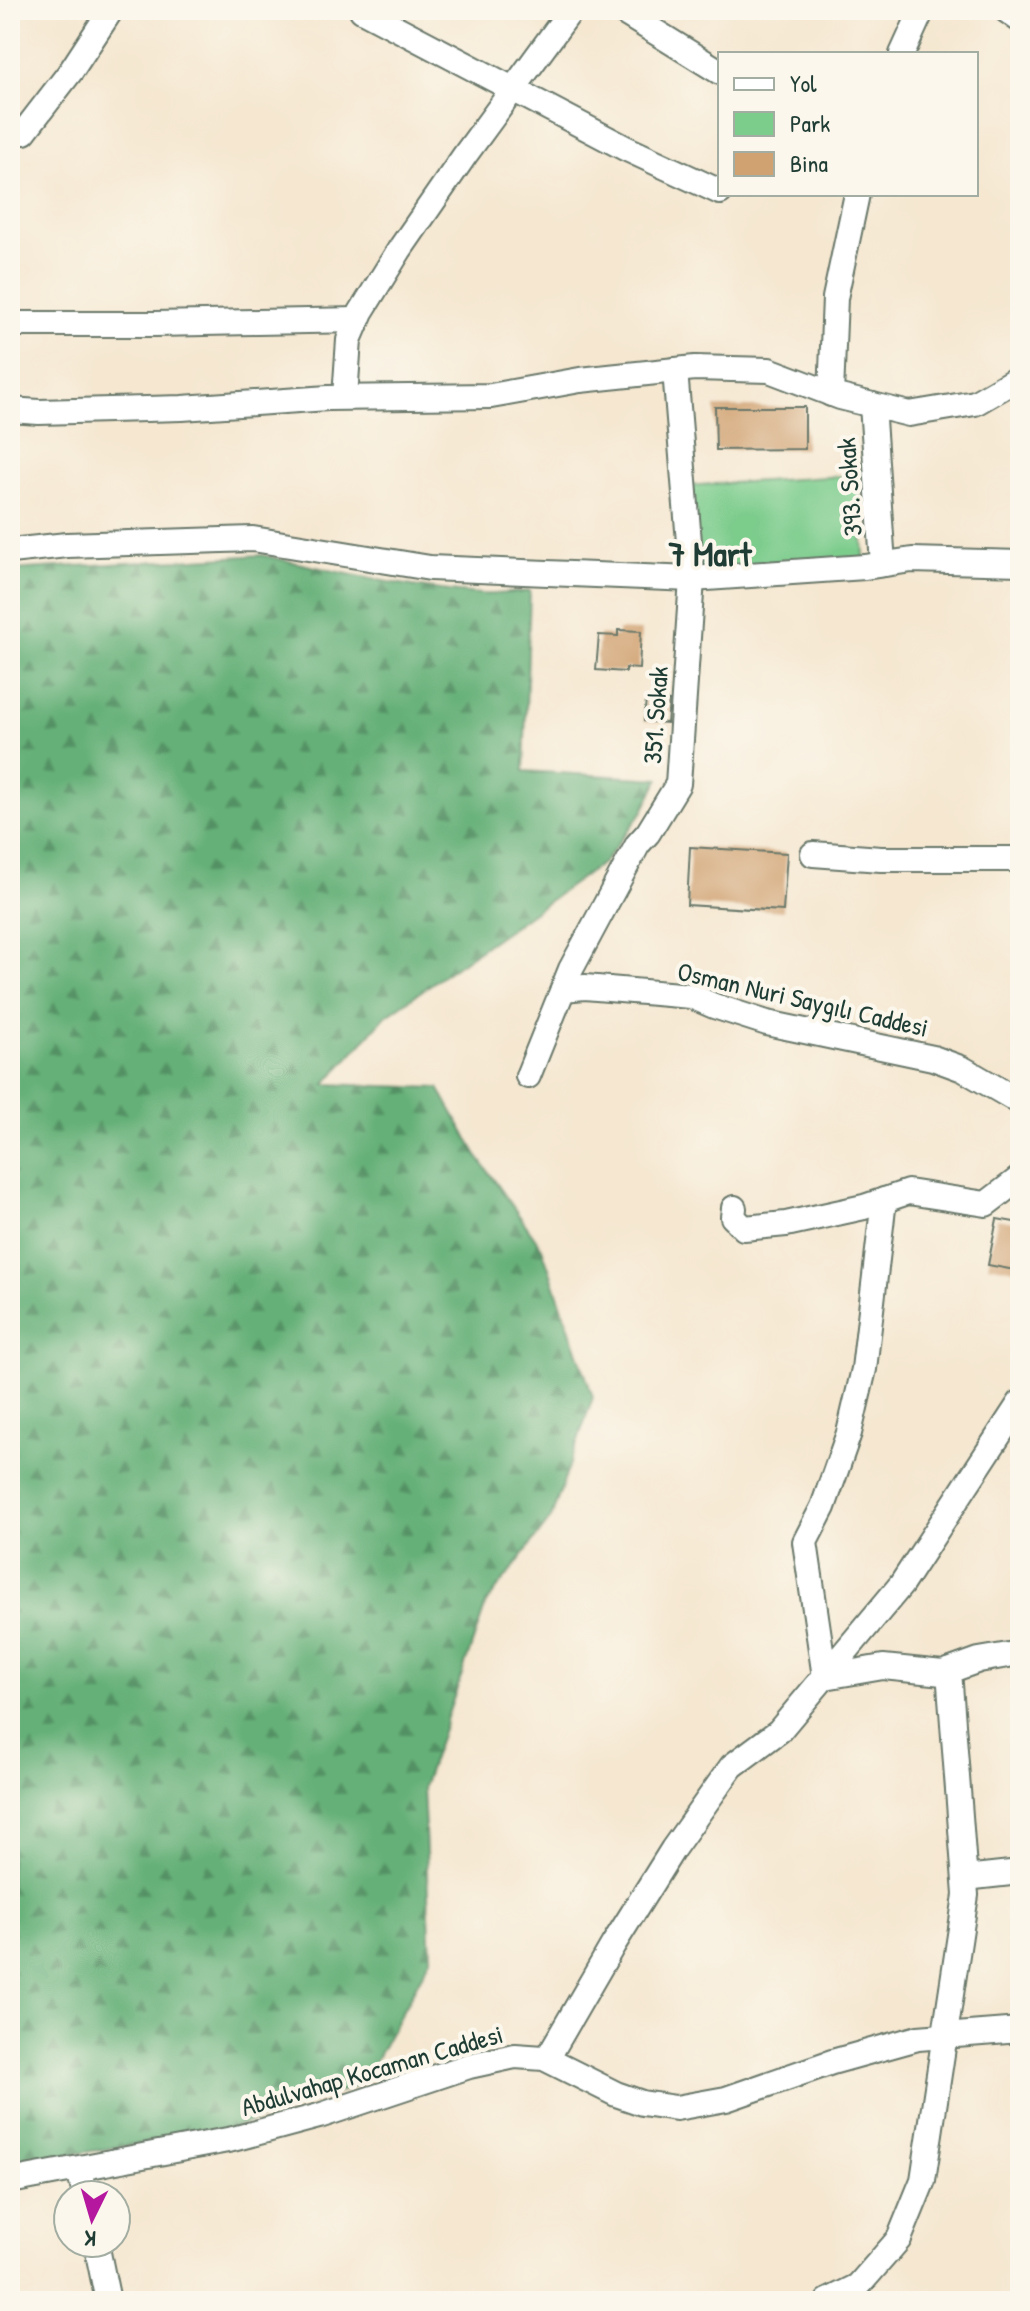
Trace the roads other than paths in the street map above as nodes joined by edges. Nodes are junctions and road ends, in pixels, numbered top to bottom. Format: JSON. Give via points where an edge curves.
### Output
{"nodes":[{"id":1,"x":111,"y":10,"type":"edge"},
{"id":2,"x":362,"y":10,"type":"edge"},
{"id":3,"x":571,"y":10,"type":"edge"},
{"id":4,"x":620,"y":10,"type":"edge"},
{"id":5,"x":922,"y":10,"type":"edge"},
{"id":6,"x":1006,"y":10,"type":"edge"},
{"id":7,"x":1020,"y":20,"type":"edge"},
{"id":8,"x":903,"y":52,"type":"edge"},
{"id":9,"x":718,"y":71,"type":"edge"},
{"id":10,"x":514,"y":88,"type":"junction"},
{"id":11,"x":24,"y":132,"type":"dead end"},
{"id":12,"x":718,"y":191,"type":"edge"},
{"id":13,"x":857,"y":196,"type":"edge"},
{"id":14,"x":358,"y":320,"type":"junction"},
{"id":15,"x":10,"y":324,"type":"edge"},
{"id":16,"x":675,"y":370,"type":"junction"},
{"id":17,"x":1020,"y":377,"type":"edge"},
{"id":18,"x":831,"y":394,"type":"junction"},
{"id":19,"x":345,"y":397,"type":"junction"},
{"id":20,"x":872,"y":405,"type":"junction"},
{"id":21,"x":10,"y":410,"type":"edge"},
{"id":22,"x":10,"y":551,"type":"edge"},
{"id":23,"x":1020,"y":563,"type":"edge"},
{"id":24,"x":883,"y":564,"type":"junction"},
{"id":25,"x":692,"y":579,"type":"junction"},
{"id":26,"x":813,"y":854,"type":"dead end"},
{"id":27,"x":1020,"y":859,"type":"edge"},
{"id":28,"x":563,"y":989,"type":"junction"},
{"id":29,"x":528,"y":1076,"type":"dead end"},
{"id":30,"x":1020,"y":1102,"type":"edge"},
{"id":31,"x":1020,"y":1178,"type":"edge"},
{"id":32,"x":884,"y":1200,"type":"junction"},
{"id":33,"x":734,"y":1208,"type":"dead end"},
{"id":34,"x":1020,"y":1403,"type":"edge"},
{"id":35,"x":1020,"y":1653,"type":"edge"},
{"id":36,"x":949,"y":1671,"type":"junction"},
{"id":37,"x":825,"y":1677,"type":"junction"},
{"id":38,"x":1020,"y":1872,"type":"edge"},
{"id":39,"x":965,"y":1878,"type":"junction"},
{"id":40,"x":1020,"y":2030,"type":"edge"},
{"id":41,"x":946,"y":2034,"type":"junction"},
{"id":42,"x":547,"y":2059,"type":"junction"},
{"id":43,"x":79,"y":2169,"type":"junction"},
{"id":44,"x":81,"y":2179,"type":"edge"},
{"id":45,"x":10,"y":2181,"type":"edge"},
{"id":46,"x":99,"y":2259,"type":"edge"},
{"id":47,"x":108,"y":2301,"type":"edge"},
{"id":48,"x":828,"y":2301,"type":"edge"}],
"edges":[{"from":1,"to":11,"type":"street"},
{"from":2,"to":10,"type":"street"},
{"from":3,"to":10,"type":"street"},
{"from":4,"to":9,"type":"street"},
{"from":5,"to":8,"type":"street"},
{"from":6,"to":7,"type":"street"},
{"from":10,"to":12,"type":"street"},
{"from":10,"to":14,"type":"street","via":[[400,249]]},
{"from":13,"to":18,"type":"street","via":[[835,298]]},
{"from":14,"to":15,"type":"street"},
{"from":14,"to":19,"type":"street","via":[[349,340]]},
{"from":16,"to":18,"type":"street","via":[[769,370]]},
{"from":16,"to":19,"type":"street","via":[[491,396]]},
{"from":16,"to":25,"type":"street","name":"351. Sokak"},
{"from":17,"to":20,"type":"street","via":[[975,403],[909,414]]},
{"from":18,"to":20,"type":"street"},
{"from":19,"to":21,"type":"street","via":[[182,408]]},
{"from":20,"to":24,"type":"street","name":"393. Sokak"},
{"from":22,"to":25,"type":"street","via":[[253,539],[430,568]]},
{"from":23,"to":24,"type":"street"},
{"from":24,"to":25,"type":"street"},
{"from":25,"to":28,"type":"street","name":"351. Sokak","via":[[678,784],[638,844]]},
{"from":26,"to":27,"type":"street"},
{"from":28,"to":29,"type":"street","name":"351. Sokak"},
{"from":28,"to":30,"type":"street","name":"Osman Nuri Saygılı Caddesi","via":[[691,996],[767,1023],[933,1058]]},
{"from":31,"to":32,"type":"street","via":[[986,1204],[908,1192]]},
{"from":32,"to":33,"type":"street","via":[[786,1224],[744,1228],[733,1217]]},
{"from":32,"to":37,"type":"street","via":[[864,1369],[829,1492],[805,1542]]},
{"from":34,"to":37,"type":"street","via":[[901,1585]]},
{"from":35,"to":36,"type":"street"},
{"from":36,"to":37,"type":"street","via":[[883,1667]]},
{"from":36,"to":39,"type":"street"},
{"from":37,"to":42,"type":"street","via":[[779,1731],[732,1766],[673,1849]]},
{"from":38,"to":39,"type":"street"},
{"from":39,"to":41,"type":"street"},
{"from":40,"to":41,"type":"street","name":"Abdulvahap Kocaman Caddesi"},
{"from":41,"to":42,"type":"street","name":"Abdulvahap Kocaman Caddesi","via":[[885,2045],[726,2099],[676,2108],[616,2094]]},
{"from":41,"to":48,"type":"street","via":[[923,2180],[899,2239],[858,2286]]},
{"from":42,"to":43,"type":"street","name":"Abdulvahap Kocaman Caddesi","via":[[530,2055],[492,2060],[281,2127]]},
{"from":43,"to":44,"type":"street"},
{"from":43,"to":45,"type":"street","name":"Abdulvahap Kocaman Caddesi"},
{"from":46,"to":47,"type":"street"}]}
